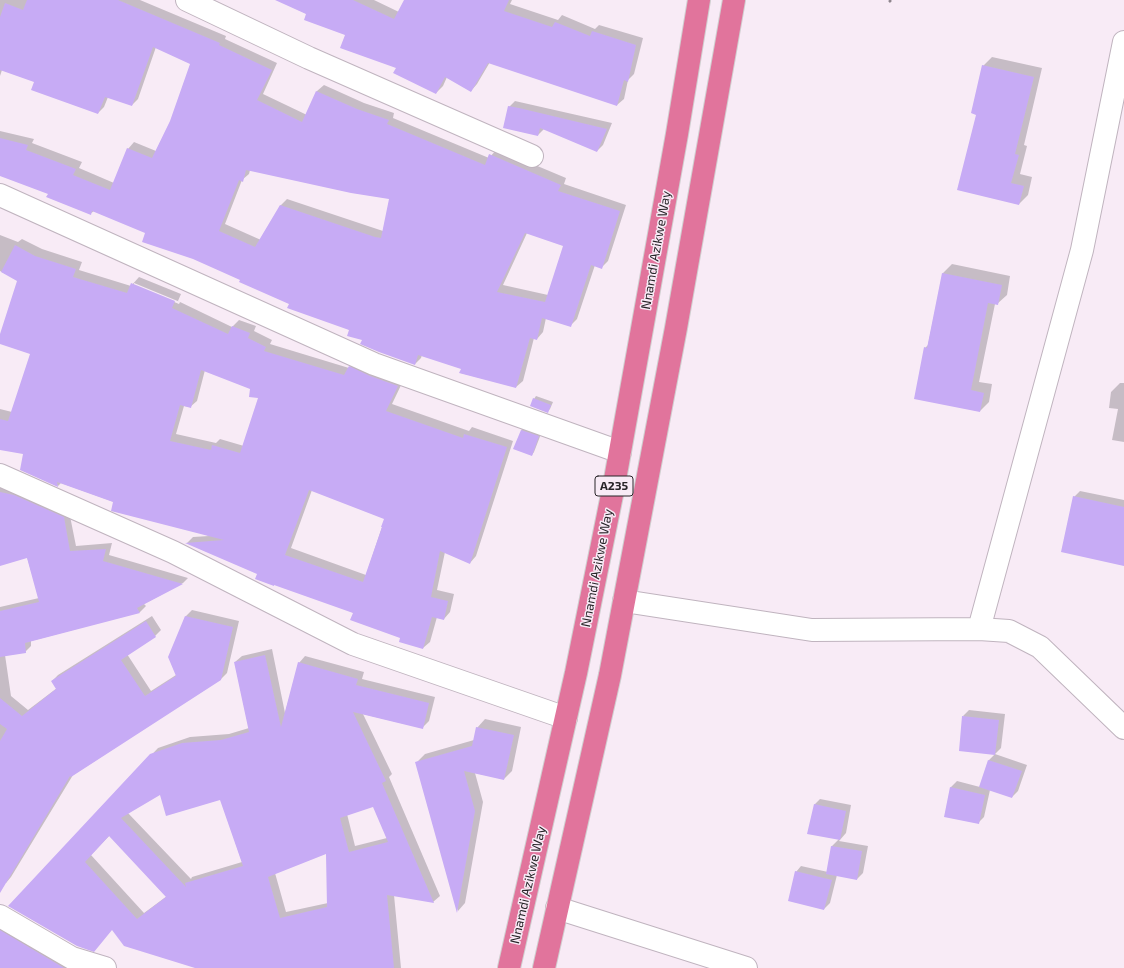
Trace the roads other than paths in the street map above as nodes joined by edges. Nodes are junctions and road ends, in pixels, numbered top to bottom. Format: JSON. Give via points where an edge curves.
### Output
{"nodes":[{"id":1,"x":187,"y":0,"type":"edge"},
{"id":2,"x":699,"y":0,"type":"edge"},
{"id":3,"x":734,"y":0,"type":"edge"},
{"id":4,"x":1124,"y":42,"type":"edge"},
{"id":5,"x":532,"y":156,"type":"dead end"},
{"id":6,"x":0,"y":195,"type":"edge"},
{"id":7,"x":620,"y":452,"type":"junction"},
{"id":8,"x":0,"y":475,"type":"edge"},
{"id":9,"x":624,"y":601,"type":"junction"},
{"id":10,"x":978,"y":629,"type":"junction"},
{"id":11,"x":566,"y":718,"type":"junction"},
{"id":12,"x":1124,"y":728,"type":"edge"},
{"id":13,"x":557,"y":908,"type":"junction"},
{"id":14,"x":0,"y":916,"type":"edge"},
{"id":15,"x":105,"y":968,"type":"edge"},
{"id":16,"x":509,"y":968,"type":"edge"},
{"id":17,"x":544,"y":968,"type":"edge"},
{"id":18,"x":746,"y":968,"type":"edge"}],
"edges":[{"from":1,"to":5,"type":"street","via":[[309,58]]},
{"from":2,"to":7,"type":"highway","name":"Nnamdi Azikwe Way","number":"A235"},
{"from":3,"to":9,"type":"highway","number":"A235","via":[[676,328]]},
{"from":4,"to":10,"type":"street","via":[[1082,250]]},
{"from":6,"to":7,"type":"street","via":[[374,364]]},
{"from":7,"to":11,"type":"highway","name":"Nnamdi Azikwe Way","number":"A235"},
{"from":8,"to":11,"type":"street","via":[[173,552],[354,644]]},
{"from":9,"to":10,"type":"street","via":[[812,630]]},
{"from":9,"to":13,"type":"highway","number":"A235"},
{"from":10,"to":12,"type":"street","via":[[1010,631],[1040,646]]},
{"from":11,"to":16,"type":"highway","name":"Nnamdi Azikwe Way","number":"A235"},
{"from":13,"to":17,"type":"highway","number":"A235"},
{"from":13,"to":18,"type":"street"},
{"from":14,"to":15,"type":"street","via":[[72,958]]}]}
